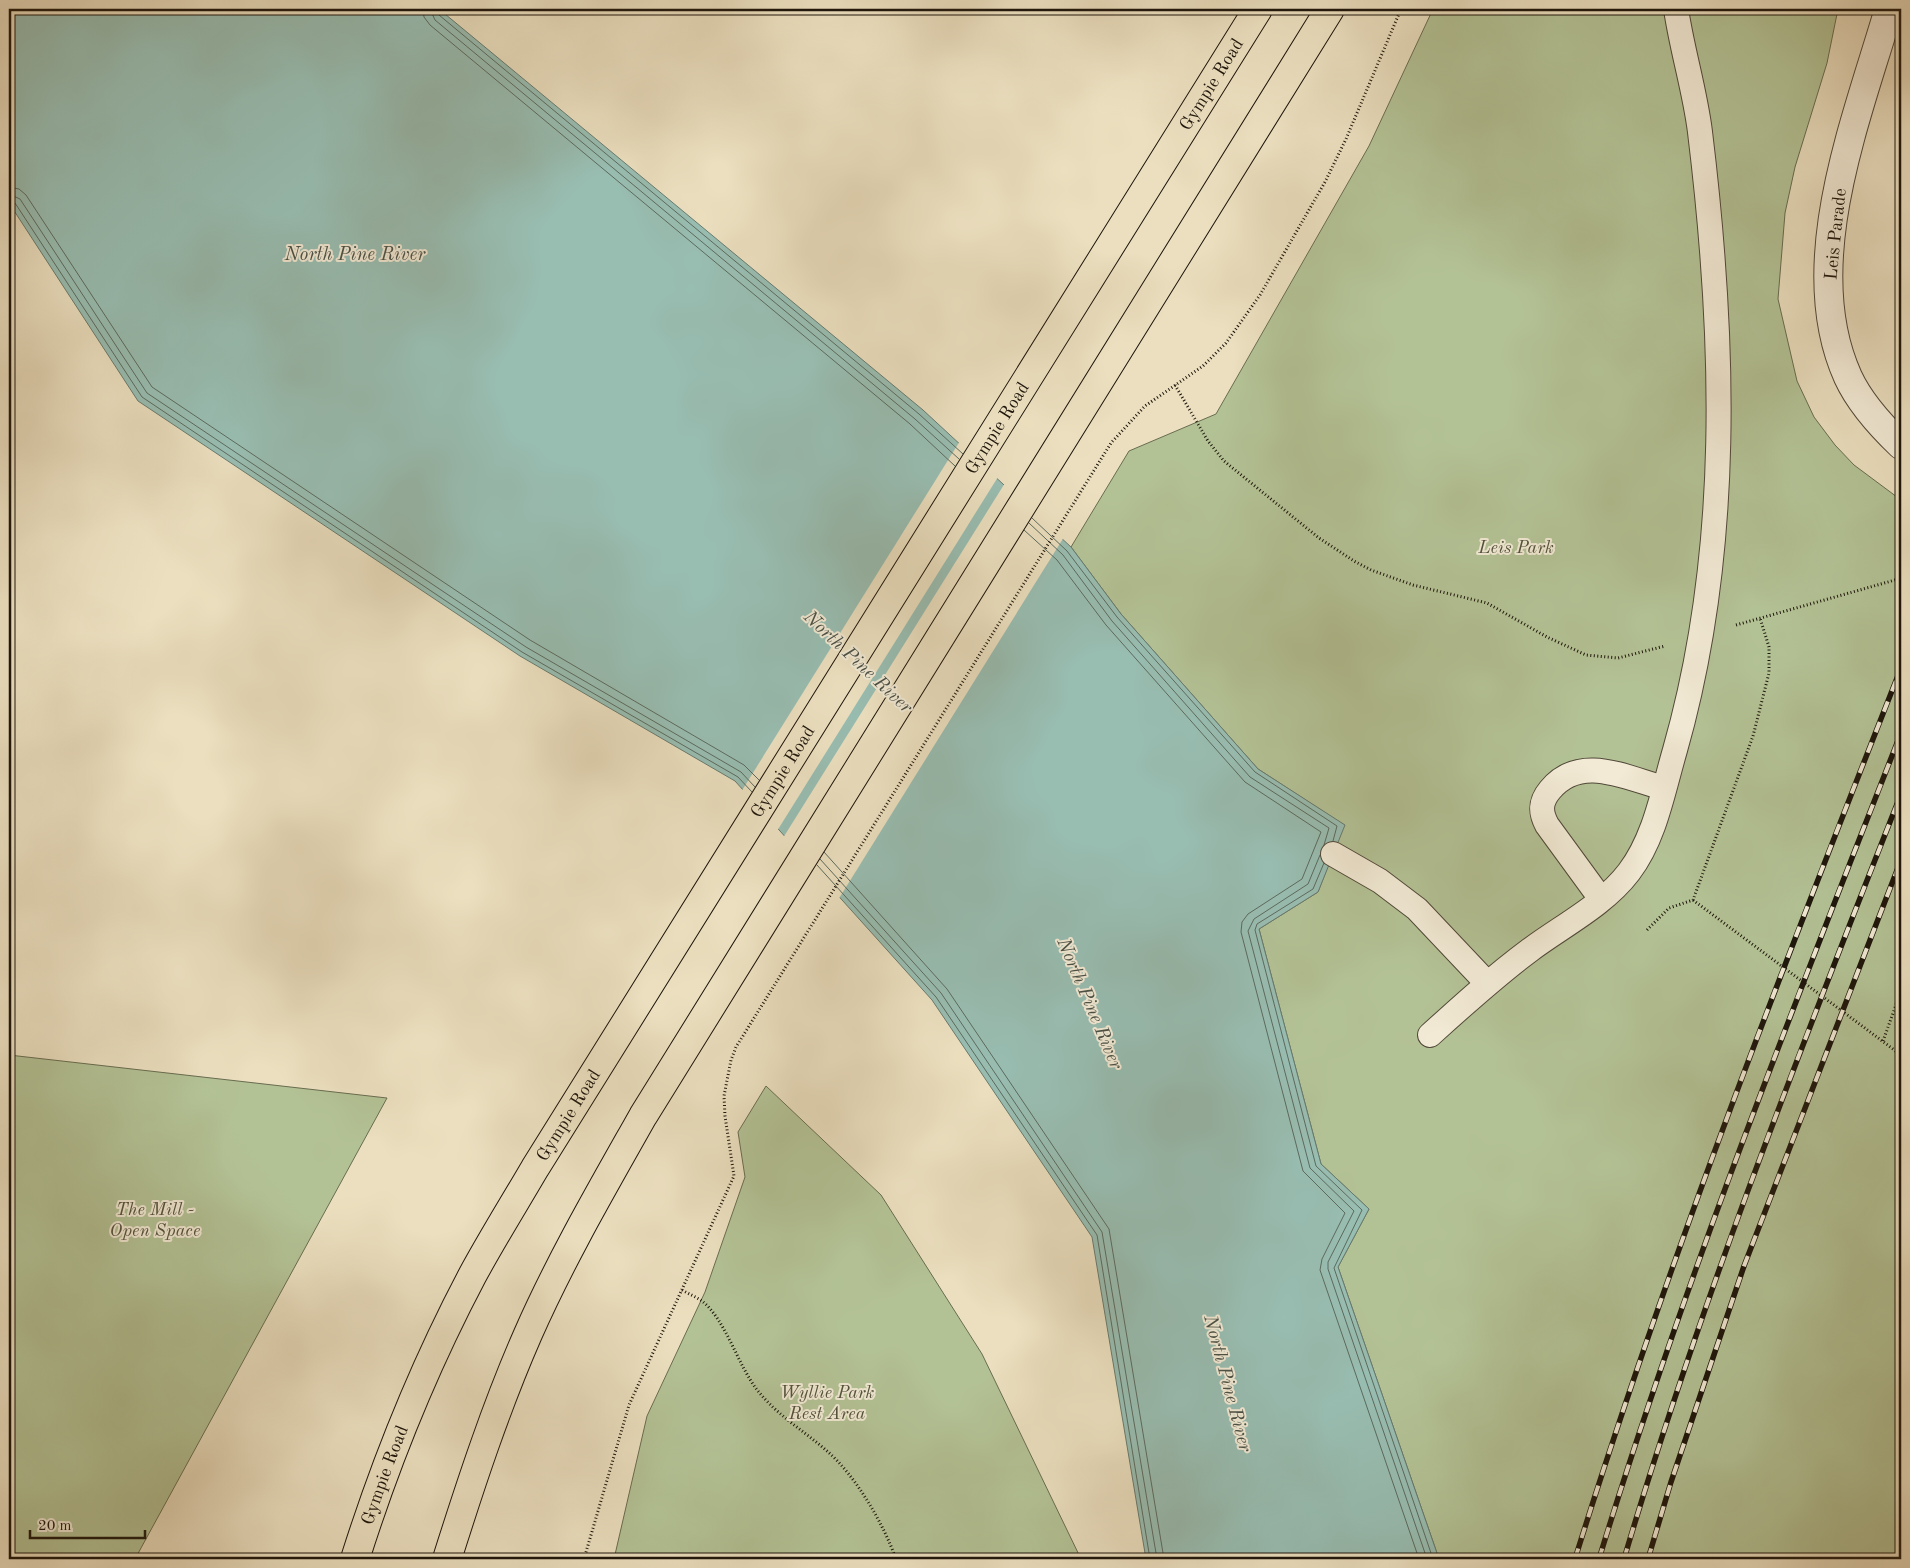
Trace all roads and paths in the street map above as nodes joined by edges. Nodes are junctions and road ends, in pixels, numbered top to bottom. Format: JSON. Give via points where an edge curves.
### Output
{"nodes":[{"id":1,"x":1258,"y":9,"type":"edge"},
{"id":2,"x":1330,"y":9,"type":"edge"},
{"id":3,"x":1401,"y":9,"type":"edge"},
{"id":4,"x":1676,"y":9,"type":"edge"},
{"id":5,"x":1889,"y":9,"type":"edge"},
{"id":6,"x":1175,"y":385,"type":"junction"},
{"id":7,"x":1901,"y":445,"type":"edge"},
{"id":8,"x":1901,"y":580,"type":"edge"},
{"id":9,"x":1760,"y":618,"type":"junction"},
{"id":10,"x":1735,"y":625,"type":"dead end"},
{"id":11,"x":1669,"y":645,"type":"dead end"},
{"id":12,"x":1664,"y":788,"type":"junction"},
{"id":13,"x":1333,"y":854,"type":"dead end"},
{"id":14,"x":1601,"y":900,"type":"junction"},
{"id":15,"x":1693,"y":900,"type":"junction"},
{"id":16,"x":1647,"y":930,"type":"dead end"},
{"id":17,"x":1486,"y":982,"type":"junction"},
{"id":18,"x":1901,"y":991,"type":"edge"},
{"id":19,"x":1430,"y":1035,"type":"dead end"},
{"id":20,"x":1883,"y":1041,"type":"junction"},
{"id":21,"x":1901,"y":1055,"type":"edge"},
{"id":22,"x":682,"y":1290,"type":"junction"},
{"id":23,"x":354,"y":1559,"type":"edge"},
{"id":24,"x":447,"y":1559,"type":"edge"},
{"id":25,"x":584,"y":1559,"type":"edge"},
{"id":26,"x":896,"y":1559,"type":"edge"}],
"edges":[{"from":1,"to":23,"type":"highway","name":"Gympie Road","via":[[535,1168],[473,1275],[434,1354],[398,1433]]},
{"from":2,"to":24,"type":"highway","via":[[634,1132],[588,1214],[529,1332],[501,1402]]},
{"from":3,"to":6,"type":"path","via":[[1325,182],[1260,295],[1226,343],[1203,366]]},
{"from":4,"to":12,"type":"lane","via":[[1699,129],[1712,248],[1719,419],[1709,582],[1691,694]]},
{"from":5,"to":7,"type":"street","name":"Leis Parade","via":[[1837,199],[1829,261],[1830,307],[1848,377],[1883,428]]},
{"from":6,"to":11,"type":"path","via":[[1208,441],[1224,461],[1319,538],[1354,561],[1414,585],[1487,603],[1555,642],[1586,655],[1618,658]]},
{"from":6,"to":22,"type":"path","via":[[1134,415],[1111,443],[731,1060],[724,1096],[734,1176]]},
{"from":8,"to":9,"type":"path"},
{"from":9,"to":10,"type":"path"},
{"from":9,"to":15,"type":"path","via":[[1770,659],[1766,682],[1753,736]]},
{"from":12,"to":14,"type":"lane","via":[[1638,859],[1628,874]]},
{"from":12,"to":14,"type":"lane","via":[[1584,769],[1566,776],[1545,797],[1542,811],[1547,825]]},
{"from":13,"to":17,"type":"lane","via":[[1380,880],[1417,909]]},
{"from":14,"to":17,"type":"lane"},
{"from":15,"to":16,"type":"path","via":[[1669,908]]},
{"from":15,"to":20,"type":"path"},
{"from":17,"to":19,"type":"lane"},
{"from":18,"to":20,"type":"path"},
{"from":20,"to":21,"type":"path"},
{"from":22,"to":25,"type":"path","via":[[629,1404]]},
{"from":22,"to":26,"type":"path","via":[[702,1300],[711,1310],[745,1373],[774,1410],[829,1453],[845,1471],[875,1515]]}]}
